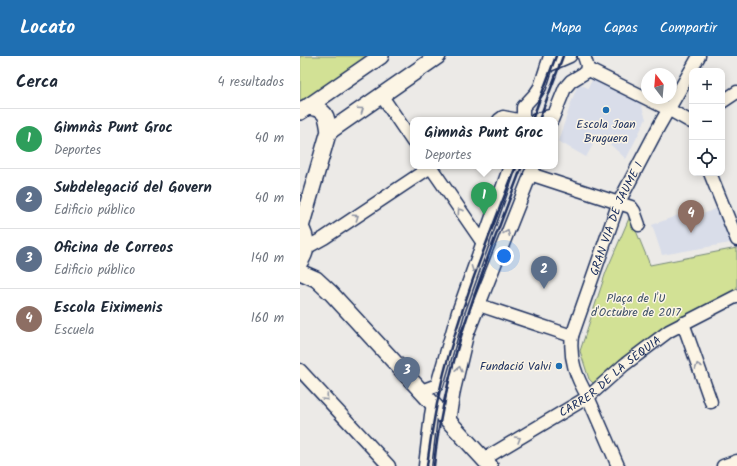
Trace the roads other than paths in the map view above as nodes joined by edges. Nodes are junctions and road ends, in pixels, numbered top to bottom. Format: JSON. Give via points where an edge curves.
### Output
{"nodes":[{"id":1,"x":381,"y":56,"type":"edge"},
{"id":2,"x":438,"y":56,"type":"edge"},
{"id":3,"x":570,"y":56,"type":"edge"},
{"id":4,"x":699,"y":56,"type":"edge"},
{"id":5,"x":587,"y":60,"type":"edge"},
{"id":6,"x":548,"y":61,"type":"edge"},
{"id":7,"x":737,"y":92,"type":"edge"},
{"id":8,"x":381,"y":95,"type":"junction"},
{"id":9,"x":725,"y":100,"type":"edge"},
{"id":10,"x":668,"y":109,"type":"junction"},
{"id":11,"x":303,"y":110,"type":"edge"},
{"id":12,"x":524,"y":117,"type":"edge"},
{"id":13,"x":552,"y":117,"type":"edge"},
{"id":14,"x":689,"y":121,"type":"edge"},
{"id":15,"x":330,"y":133,"type":"junction"},
{"id":16,"x":410,"y":138,"type":"edge"},
{"id":17,"x":427,"y":169,"type":"edge"},
{"id":18,"x":433,"y":169,"type":"edge"},
{"id":19,"x":509,"y":169,"type":"edge"},
{"id":20,"x":532,"y":170,"type":"edge"},
{"id":21,"x":711,"y":176,"type":"edge"},
{"id":22,"x":619,"y":202,"type":"junction"},
{"id":23,"x":639,"y":225,"type":"dead end"},
{"id":24,"x":300,"y":226,"type":"edge"},
{"id":25,"x":737,"y":240,"type":"edge"},
{"id":26,"x":483,"y":242,"type":"junction"},
{"id":27,"x":304,"y":255,"type":"edge"},
{"id":28,"x":300,"y":272,"type":"edge"},
{"id":29,"x":316,"y":279,"type":"junction"},
{"id":30,"x":737,"y":296,"type":"edge"},
{"id":31,"x":479,"y":305,"type":"junction"},
{"id":32,"x":683,"y":323,"type":"junction"},
{"id":33,"x":572,"y":336,"type":"junction"},
{"id":34,"x":300,"y":370,"type":"edge"},
{"id":35,"x":439,"y":378,"type":"junction"},
{"id":36,"x":454,"y":390,"type":"junction"},
{"id":37,"x":422,"y":391,"type":"junction"},
{"id":38,"x":588,"y":397,"type":"junction"},
{"id":39,"x":712,"y":402,"type":"dead end"},
{"id":40,"x":433,"y":404,"type":"junction"},
{"id":41,"x":449,"y":421,"type":"junction"},
{"id":42,"x":737,"y":461,"type":"edge"},
{"id":43,"x":487,"y":463,"type":"edge"},
{"id":44,"x":613,"y":463,"type":"edge"},
{"id":45,"x":389,"y":466,"type":"edge"},
{"id":46,"x":425,"y":466,"type":"edge"},
{"id":47,"x":723,"y":466,"type":"edge"}],
"edges":[{"from":1,"to":11,"type":"main road"},
{"from":2,"to":8,"type":"main road"},
{"from":3,"to":6,"type":"street"},
{"from":4,"to":10,"type":"street","name":"GRAN VIA DE JAUME I"},
{"from":5,"to":10,"type":"street"},
{"from":5,"to":13,"type":"street","via":[[583,75],[571,81],[565,88]]},
{"from":6,"to":12,"type":"street","via":[[536,93],[523,107]]},
{"from":7,"to":9,"type":"street"},
{"from":15,"to":8,"type":"main road","one_way":true},
{"from":8,"to":16,"type":"street"},
{"from":10,"to":14,"type":"street"},
{"from":10,"to":22,"type":"street","name":"GRAN VIA DE JAUME I"},
{"from":11,"to":15,"type":"main road","via":[[318,108],[322,111]]},
{"from":15,"to":24,"type":"main road"},
{"from":27,"to":17,"type":"street","one_way":true,"via":[[324,238]]},
{"from":26,"to":18,"type":"street","one_way":true},
{"from":19,"to":26,"type":"street"},
{"from":20,"to":22,"type":"street","via":[[596,196]]},
{"from":31,"to":20,"type":"street","one_way":true},
{"from":21,"to":25,"type":"street"},
{"from":22,"to":23,"type":"street","via":[[631,206]]},
{"from":22,"to":33,"type":"street","name":"GRAN VIA DE JAUME I"},
{"from":24,"to":27,"type":"main road","via":[[305,236]]},
{"from":26,"to":35,"type":"street","one_way":true,"via":[[458,312]]},
{"from":27,"to":29,"type":"main road"},
{"from":28,"to":29,"type":"main road"},
{"from":29,"to":37,"type":"main road"},
{"from":30,"to":32,"type":"street","name":"CARRER DE LA SÈQUIA"},
{"from":31,"to":33,"type":"street"},
{"from":36,"to":31,"type":"street","one_way":true,"via":[[467,335]]},
{"from":32,"to":38,"type":"street","name":"CARRER DE LA SÈQUIA","via":[[624,365]]},
{"from":39,"to":32,"type":"street","one_way":true},
{"from":33,"to":38,"type":"street","name":"GRAN VIA DE JAUME I","via":[[571,356]]},
{"from":34,"to":45,"type":"street","one_way":true},
{"from":35,"to":36,"type":"street","via":[[447,391]]},
{"from":35,"to":37,"type":"street","via":[[437,385]]},
{"from":36,"to":41,"type":"street"},
{"from":37,"to":40,"type":"main road"},
{"from":43,"to":38,"type":"street","name":"CARRER DE LA SÈQUIA","one_way":true},
{"from":38,"to":44,"type":"street","name":"GRAN VIA DE JAUME I"},
{"from":40,"to":41,"type":"main road"},
{"from":40,"to":46,"type":"street"},
{"from":41,"to":43,"type":"main road"},
{"from":42,"to":47,"type":"street"}]}
